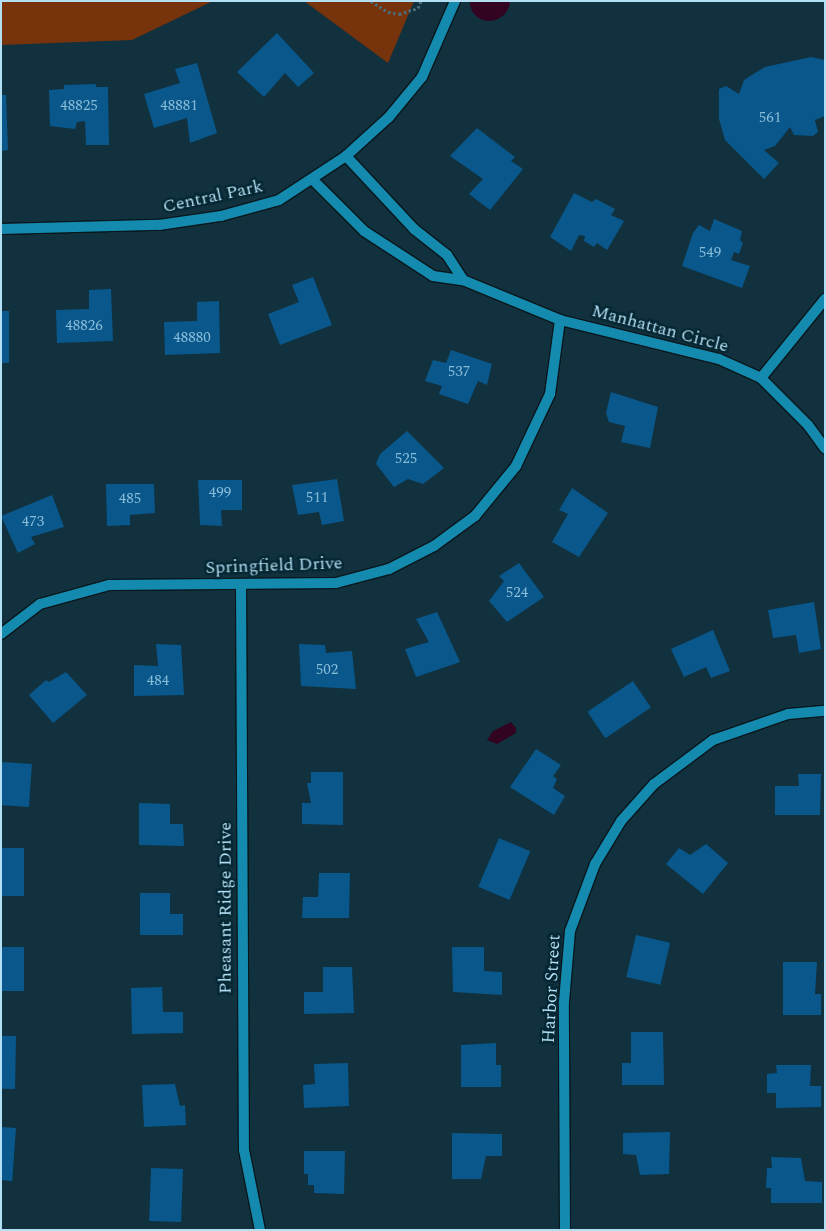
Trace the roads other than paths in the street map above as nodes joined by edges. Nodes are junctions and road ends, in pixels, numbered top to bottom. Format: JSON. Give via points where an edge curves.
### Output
{"nodes":[{"id":1,"x":455,"y":1,"type":"edge"},
{"id":2,"x":346,"y":156,"type":"junction"},
{"id":3,"x":312,"y":179,"type":"junction"},
{"id":4,"x":1,"y":229,"type":"edge"},
{"id":5,"x":462,"y":280,"type":"junction"},
{"id":6,"x":825,"y":299,"type":"edge"},
{"id":7,"x":560,"y":320,"type":"junction"},
{"id":8,"x":761,"y":378,"type":"junction"},
{"id":9,"x":825,"y":448,"type":"edge"},
{"id":10,"x":241,"y":585,"type":"junction"},
{"id":11,"x":1,"y":634,"type":"edge"},
{"id":12,"x":825,"y":711,"type":"edge"},
{"id":13,"x":260,"y":1230,"type":"edge"},
{"id":14,"x":565,"y":1230,"type":"edge"}],
"edges":[{"from":1,"to":2,"type":"street","name":"Central Park","via":[[422,77],[389,117]]},
{"from":2,"to":3,"type":"street","name":"Central Park"},
{"from":2,"to":5,"type":"street","via":[[414,230],[447,255]]},
{"from":3,"to":4,"type":"street","name":"Central Park","via":[[279,200],[221,216],[159,225]]},
{"from":3,"to":5,"type":"street","name":"Manhattan Circle","via":[[364,232],[433,276]]},
{"from":5,"to":7,"type":"street","name":"Manhattan Circle"},
{"from":6,"to":8,"type":"street"},
{"from":7,"to":8,"type":"street","name":"Manhattan Circle","via":[[719,359]]},
{"from":7,"to":10,"type":"street","name":"Springfield Drive","via":[[550,394],[516,466],[475,516],[434,546],[389,569],[336,583]]},
{"from":8,"to":9,"type":"street","name":"Manhattan Circle","via":[[808,425]]},
{"from":10,"to":11,"type":"street","name":"Springfield Drive","via":[[109,585],[40,604]]},
{"from":10,"to":13,"type":"street","name":"Pheasant Ridge Drive","via":[[244,1150]]},
{"from":12,"to":14,"type":"street","name":"Harbor Street","via":[[788,714],[713,740],[654,784],[622,821],[595,864],[570,931],[564,1002]]}]}
